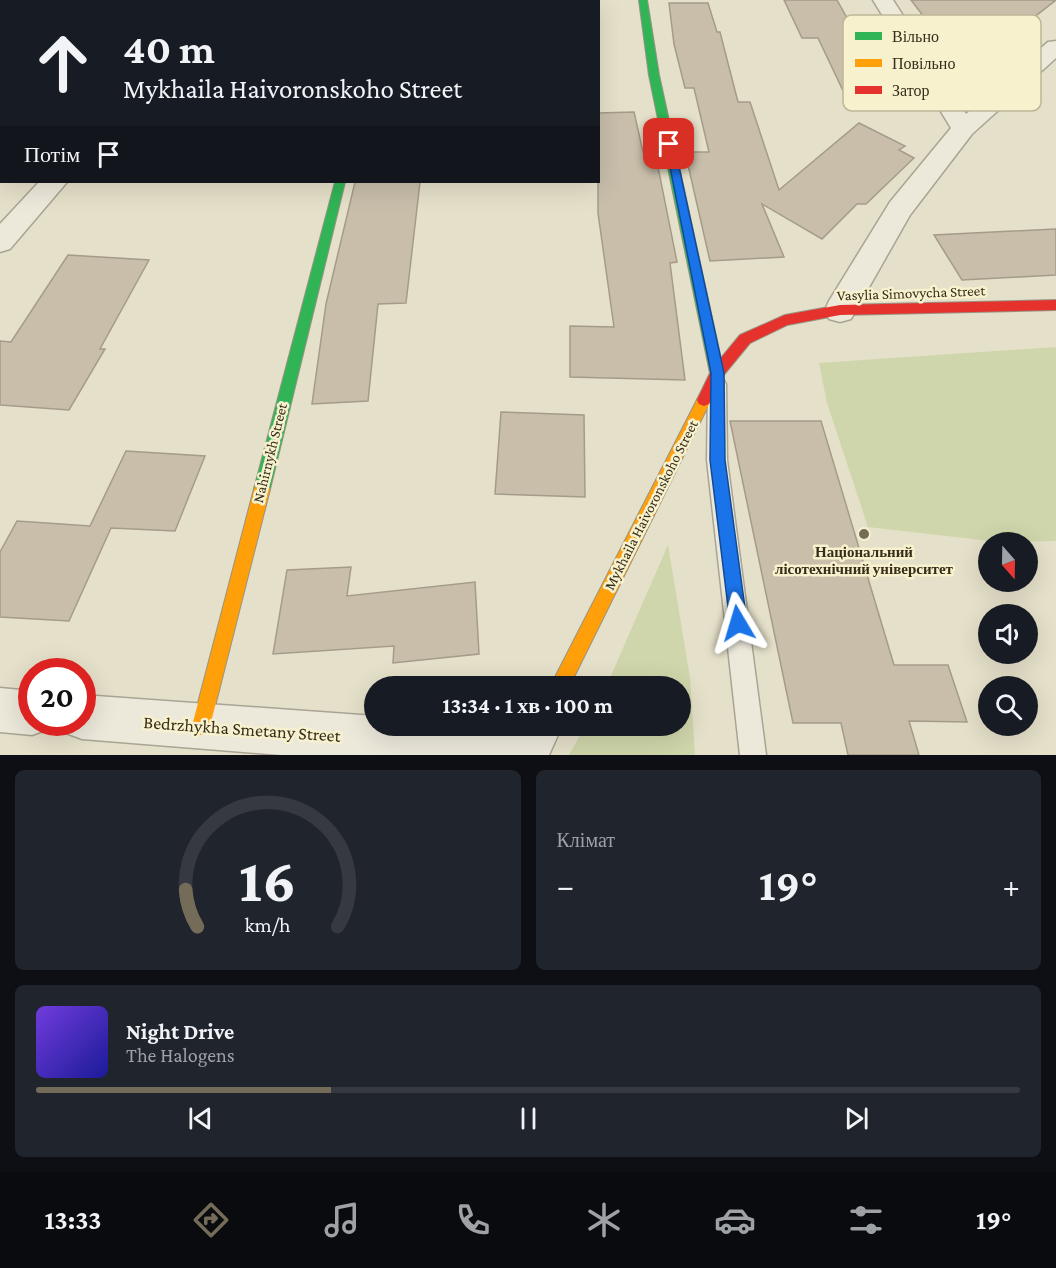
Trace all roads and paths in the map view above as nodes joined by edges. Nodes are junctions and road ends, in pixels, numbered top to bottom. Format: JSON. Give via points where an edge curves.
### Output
{"nodes":[{"id":1,"x":643,"y":0,"type":"edge"},
{"id":2,"x":883,"y":0,"type":"edge"},
{"id":3,"x":892,"y":15,"type":"edge"},
{"id":4,"x":1056,"y":47,"type":"edge"},
{"id":5,"x":1041,"y":60,"type":"edge"},
{"id":6,"x":952,"y":111,"type":"edge"},
{"id":7,"x":983,"y":111,"type":"edge"},
{"id":8,"x":963,"y":129,"type":"junction"},
{"id":9,"x":53,"y":183,"type":"edge"},
{"id":10,"x":340,"y":183,"type":"edge"},
{"id":11,"x":0,"y":242,"type":"edge"},
{"id":12,"x":1056,"y":306,"type":"edge"},
{"id":13,"x":840,"y":310,"type":"junction"},
{"id":14,"x":717,"y":373,"type":"junction"},
{"id":15,"x":565,"y":676,"type":"edge"},
{"id":16,"x":0,"y":710,"type":"edge"},
{"id":17,"x":18,"y":712,"type":"edge"},
{"id":18,"x":96,"y":718,"type":"edge"},
{"id":19,"x":201,"y":726,"type":"junction"},
{"id":20,"x":524,"y":738,"type":"edge"},
{"id":21,"x":753,"y":755,"type":"edge"}],
"edges":[{"from":1,"to":14,"type":"street","via":[[654,75]]},
{"from":2,"to":3,"type":"street"},
{"from":4,"to":5,"type":"street"},
{"from":6,"to":8,"type":"street"},
{"from":7,"to":8,"type":"street"},
{"from":8,"to":13,"type":"street","via":[[900,209]]},
{"from":9,"to":11,"type":"street"},
{"from":10,"to":19,"type":"street","name":"Nahirnykh Street"},
{"from":12,"to":13,"type":"street","name":"Vasylia Simovycha Street"},
{"from":13,"to":14,"type":"street","name":"Vasylia Simovycha Street","via":[[786,320],[745,339]]},
{"from":14,"to":15,"type":"street","name":"Mykhaila Haivoronskoho Street"},
{"from":14,"to":21,"type":"lane","via":[[717,460]]},
{"from":16,"to":17,"type":"street"},
{"from":18,"to":19,"type":"street","name":"Bedrzhykha Smetany Street"},
{"from":19,"to":20,"type":"street","name":"Bedrzhykha Smetany Street"}]}
